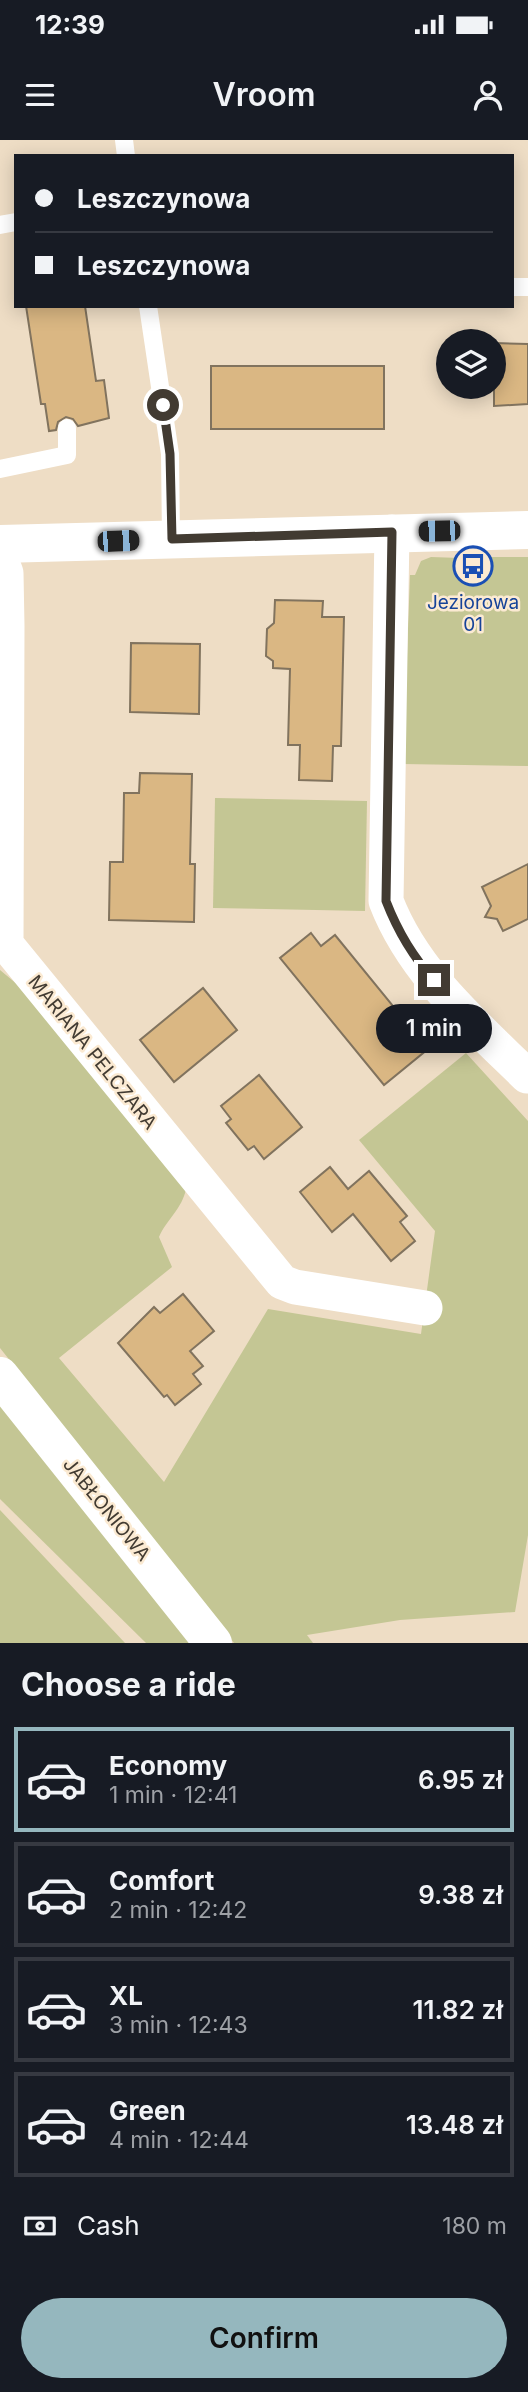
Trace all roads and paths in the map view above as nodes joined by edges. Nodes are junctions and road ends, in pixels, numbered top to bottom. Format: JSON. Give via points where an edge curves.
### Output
{"nodes":[{"id":1,"x":148,"y":308,"type":"edge"},
{"id":2,"x":67,"y":428,"type":"dead end"},
{"id":3,"x":0,"y":468,"type":"edge"},
{"id":4,"x":528,"y":530,"type":"edge"},
{"id":5,"x":392,"y":532,"type":"junction"},
{"id":6,"x":172,"y":539,"type":"junction"},
{"id":7,"x":0,"y":544,"type":"edge"},
{"id":8,"x":0,"y":556,"type":"edge"},
{"id":9,"x":527,"y":1076,"type":"edge"},
{"id":10,"x":425,"y":1308,"type":"dead end"},
{"id":11,"x":0,"y":1376,"type":"edge"},
{"id":12,"x":214,"y":1643,"type":"edge"}],
"edges":[{"from":1,"to":6,"type":"lane","via":[[170,454]]},
{"from":2,"to":3,"type":"lane","via":[[67,455]]},
{"from":4,"to":5,"type":"street"},
{"from":5,"to":6,"type":"street"},
{"from":5,"to":9,"type":"street","via":[[386,901],[417,961]]},
{"from":6,"to":7,"type":"street"},
{"from":8,"to":10,"type":"street","name":"MARIANA PELCZARA","via":[[6,573],[7,626],[6,944],[282,1282]]},
{"from":11,"to":12,"type":"street","name":"JABŁONIOWA"}]}
